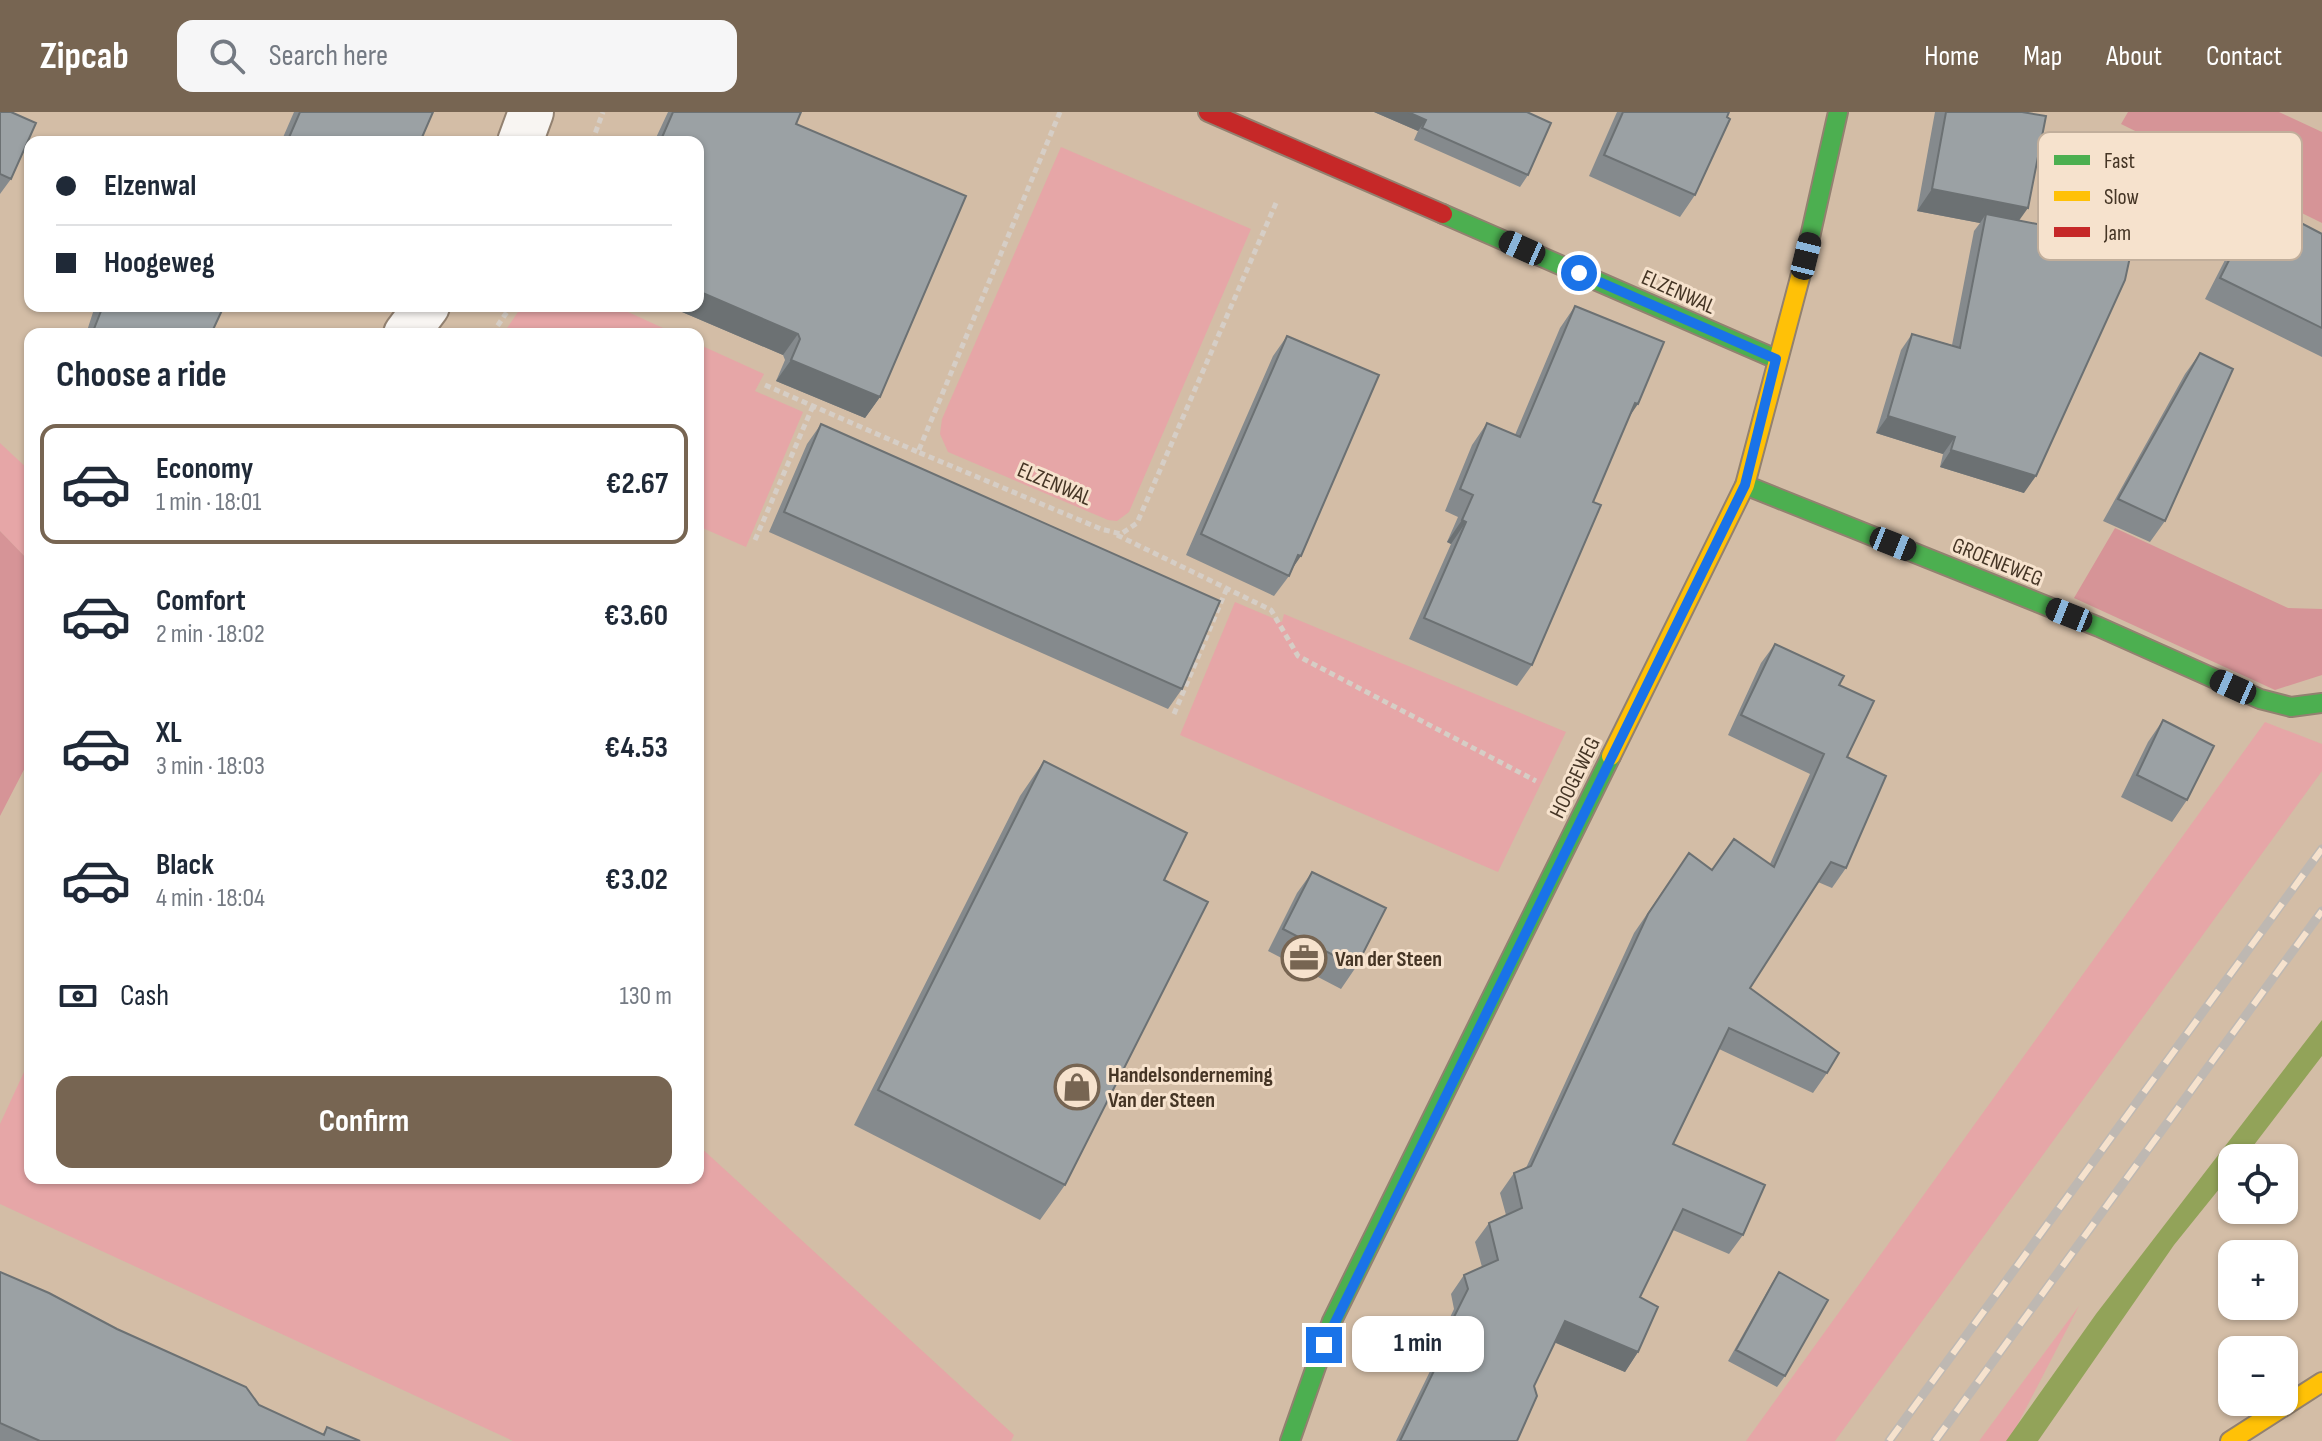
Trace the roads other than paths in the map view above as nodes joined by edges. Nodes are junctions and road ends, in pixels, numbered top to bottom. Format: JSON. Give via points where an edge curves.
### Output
{"nodes":[{"id":1,"x":531,"y":112,"type":"edge"},
{"id":2,"x":1208,"y":112,"type":"edge"},
{"id":3,"x":1838,"y":112,"type":"edge"},
{"id":4,"x":522,"y":136,"type":"edge"},
{"id":5,"x":1776,"y":359,"type":"junction"},
{"id":6,"x":1745,"y":485,"type":"junction"},
{"id":7,"x":2322,"y":703,"type":"edge"},
{"id":8,"x":2322,"y":1382,"type":"edge"},
{"id":9,"x":1290,"y":1441,"type":"edge"},
{"id":10,"x":2230,"y":1441,"type":"edge"}],
"edges":[{"from":1,"to":4,"type":"street"},
{"from":2,"to":5,"type":"street","name":"ELZENWAL"},
{"from":3,"to":5,"type":"street","name":"HOOGEWEG"},
{"from":5,"to":6,"type":"street","name":"HOOGEWEG"},
{"from":6,"to":7,"type":"street","name":"GROENEWEG","via":[[2099,627],[2260,699],[2283,707]]},
{"from":6,"to":9,"type":"street","name":"HOOGEWEG","via":[[1332,1321]]},
{"from":8,"to":10,"type":"street"}]}
